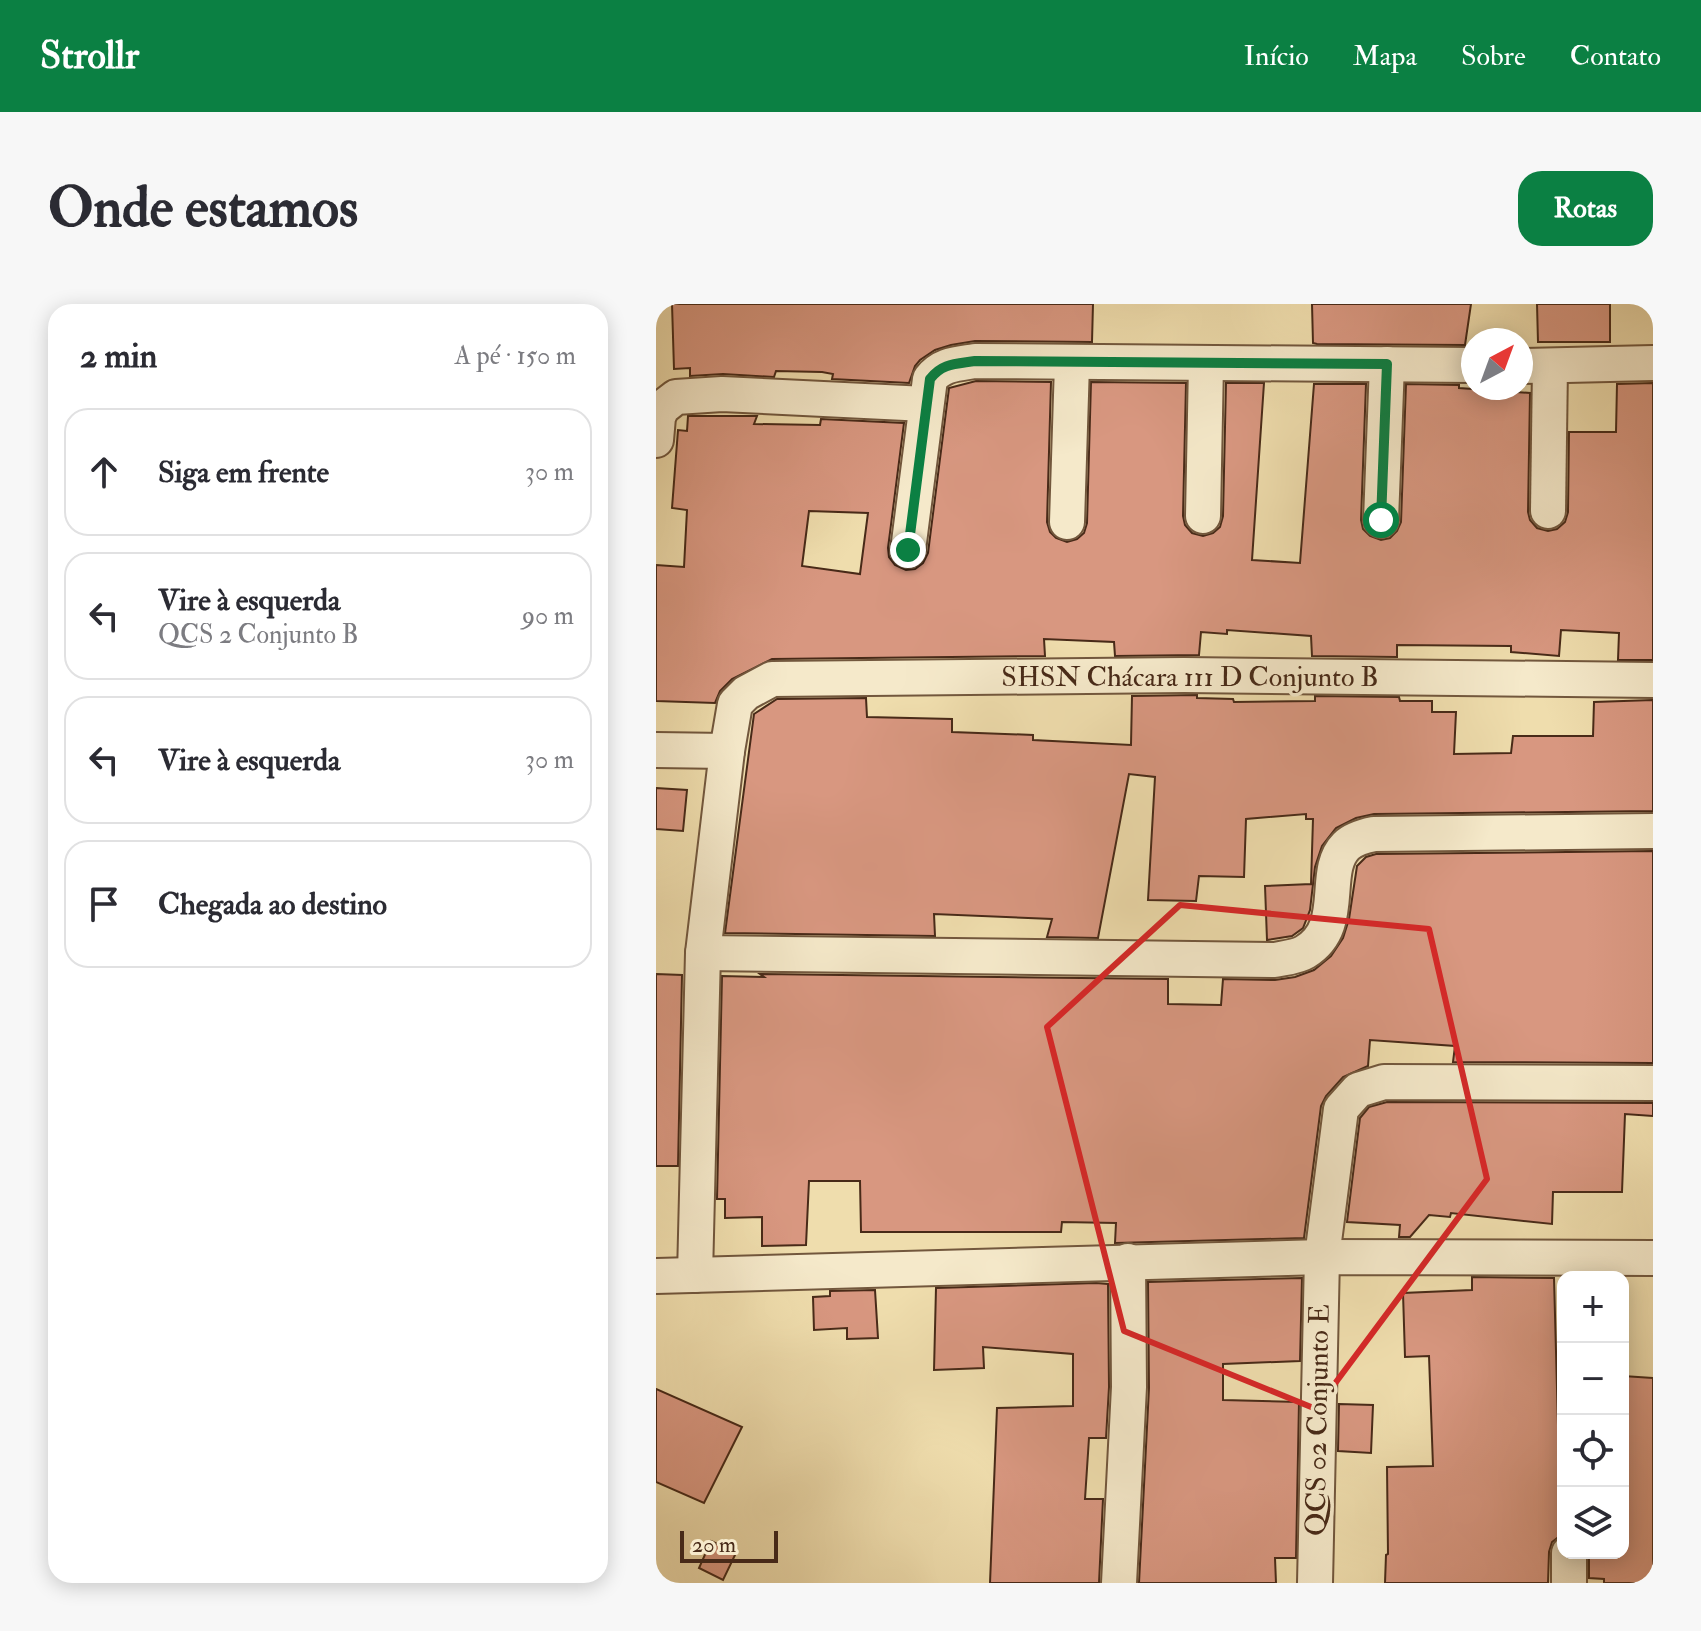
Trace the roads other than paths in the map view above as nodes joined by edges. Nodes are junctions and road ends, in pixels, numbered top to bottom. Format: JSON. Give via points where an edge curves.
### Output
{"nodes":[{"id":1,"x":1653,"y":363,"type":"edge"},
{"id":2,"x":1072,"y":364,"type":"junction"},
{"id":3,"x":1206,"y":364,"type":"junction"},
{"id":4,"x":1387,"y":364,"type":"junction"},
{"id":5,"x":1461,"y":365,"type":"edge"},
{"id":6,"x":1536,"y":366,"type":"edge"},
{"id":7,"x":928,"y":392,"type":"junction"},
{"id":8,"x":656,"y":440,"type":"edge"},
{"id":9,"x":1548,"y":511,"type":"dead end"},
{"id":10,"x":1203,"y":516,"type":"dead end"},
{"id":11,"x":1381,"y":520,"type":"dead end"},
{"id":12,"x":1067,"y":522,"type":"dead end"},
{"id":13,"x":908,"y":550,"type":"dead end"},
{"id":14,"x":1653,"y":680,"type":"edge"},
{"id":15,"x":656,"y":750,"type":"edge"},
{"id":16,"x":727,"y":751,"type":"junction"},
{"id":17,"x":1653,"y":831,"type":"edge"},
{"id":18,"x":703,"y":953,"type":"junction"},
{"id":19,"x":1653,"y":1083,"type":"edge"},
{"id":20,"x":1322,"y":1257,"type":"junction"},
{"id":21,"x":1653,"y":1258,"type":"edge"},
{"id":22,"x":1128,"y":1261,"type":"junction"},
{"id":23,"x":1568,"y":1268,"type":"edge"},
{"id":24,"x":695,"y":1275,"type":"junction"},
{"id":25,"x":656,"y":1276,"type":"edge"},
{"id":26,"x":1569,"y":1559,"type":"edge"},
{"id":27,"x":1119,"y":1583,"type":"edge"},
{"id":28,"x":1315,"y":1583,"type":"edge"},
{"id":29,"x":1569,"y":1583,"type":"edge"}],
"edges":[{"from":1,"to":6,"type":"street"},
{"from":2,"to":3,"type":"street"},
{"from":2,"to":7,"type":"street","via":[[948,365],[937,370]]},
{"from":2,"to":12,"type":"street"},
{"from":3,"to":4,"type":"street"},
{"from":3,"to":10,"type":"street"},
{"from":4,"to":5,"type":"street"},
{"from":4,"to":11,"type":"street"},
{"from":6,"to":9,"type":"street"},
{"from":7,"to":8,"type":"street","via":[[676,397],[662,408]]},
{"from":7,"to":13,"type":"street"},
{"from":14,"to":16,"type":"street","name":"SHSN Chácara 111 D Conjunto B","via":[[1184,675],[772,679],[735,704]]},
{"from":15,"to":16,"type":"street"},
{"from":16,"to":18,"type":"street"},
{"from":17,"to":18,"type":"street","via":[[1358,838],[1339,855],[1322,939],[1303,954],[1275,960]]},
{"from":18,"to":24,"type":"street"},
{"from":19,"to":20,"type":"street","name":"QCS 02 Conjunto E","via":[[1384,1082],[1358,1090],[1341,1109]]},
{"from":20,"to":22,"type":"street"},
{"from":20,"to":23,"type":"street"},
{"from":20,"to":28,"type":"street","name":"QCS 02 Conjunto E"},
{"from":21,"to":23,"type":"street"},
{"from":22,"to":24,"type":"street"},
{"from":22,"to":27,"type":"street","via":[[1129,1387]]},
{"from":24,"to":25,"type":"street"},
{"from":26,"to":29,"type":"street"}]}
